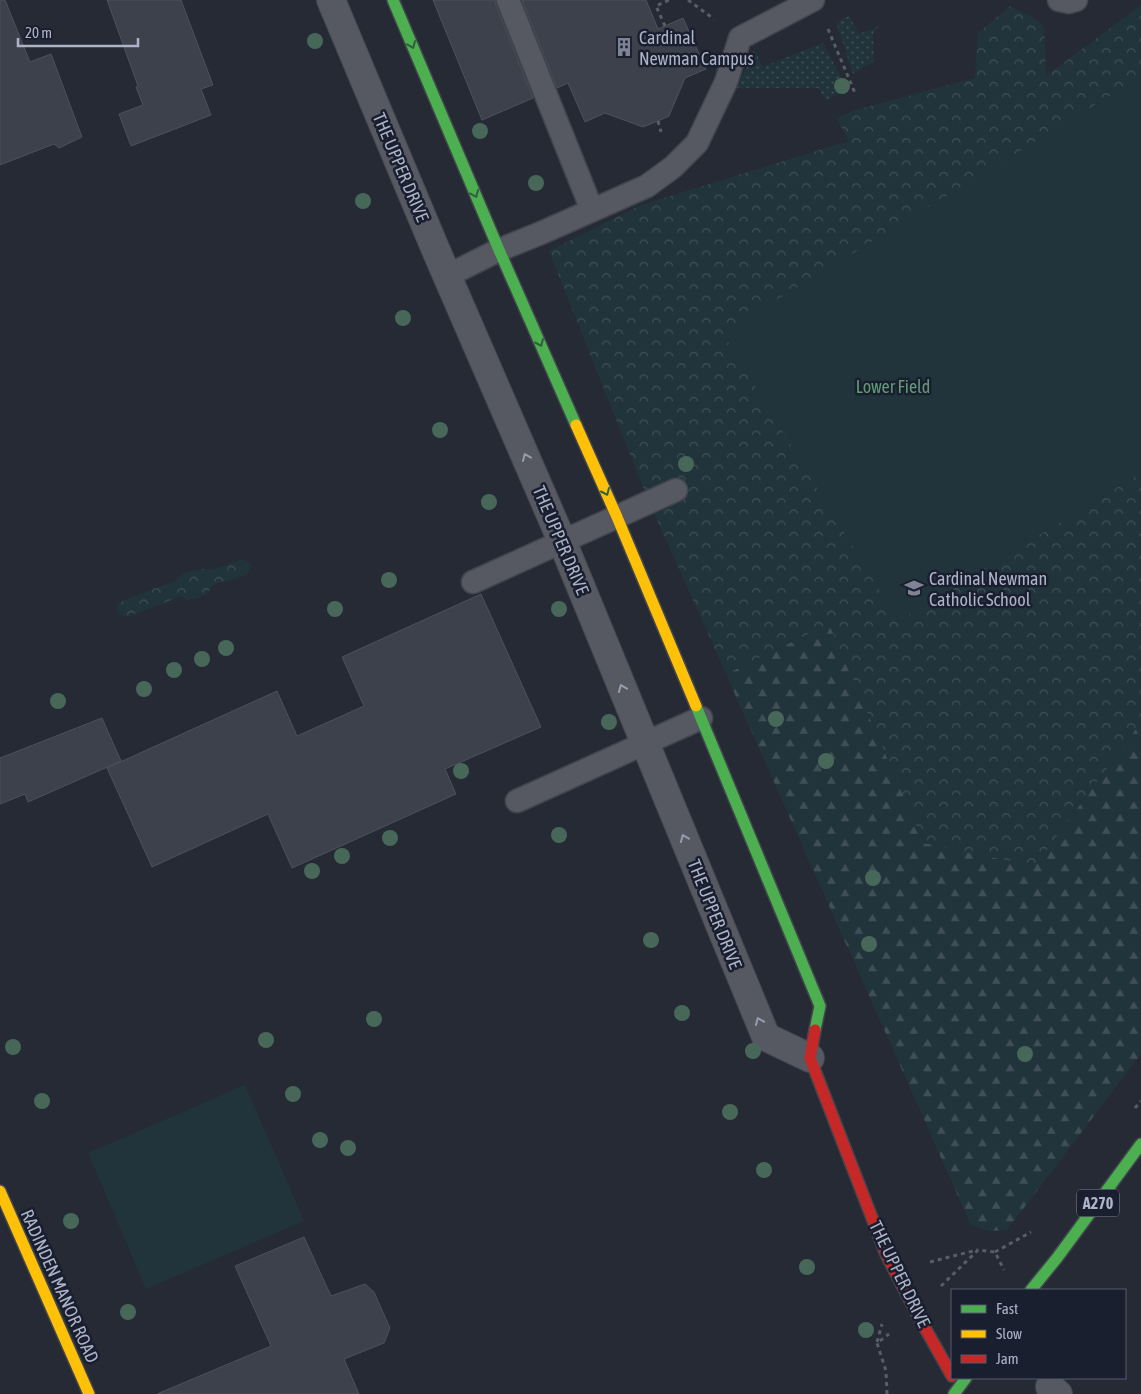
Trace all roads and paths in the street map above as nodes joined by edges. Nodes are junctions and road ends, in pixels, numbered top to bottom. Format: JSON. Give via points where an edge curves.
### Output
{"nodes":[{"id":1,"x":331,"y":0,"type":"edge"},
{"id":2,"x":393,"y":0,"type":"edge"},
{"id":3,"x":508,"y":0,"type":"edge"},
{"id":4,"x":669,"y":0,"type":"edge"},
{"id":5,"x":813,"y":0,"type":"edge"},
{"id":6,"x":1058,"y":0,"type":"edge"},
{"id":7,"x":1076,"y":0,"type":"edge"},
{"id":8,"x":827,"y":25,"type":"dead end"},
{"id":9,"x":665,"y":26,"type":"dead end"},
{"id":10,"x":855,"y":93,"type":"dead end"},
{"id":11,"x":658,"y":121,"type":"dead end"},
{"id":12,"x":659,"y":126,"type":"dead end"},
{"id":13,"x":592,"y":210,"type":"junction"},
{"id":14,"x":499,"y":250,"type":"junction"},
{"id":15,"x":447,"y":276,"type":"junction"},
{"id":16,"x":676,"y":490,"type":"dead end"},
{"id":17,"x":617,"y":517,"type":"junction"},
{"id":18,"x":562,"y":541,"type":"junction"},
{"id":19,"x":473,"y":582,"type":"dead end"},
{"id":20,"x":701,"y":718,"type":"junction"},
{"id":21,"x":645,"y":744,"type":"junction"},
{"id":22,"x":517,"y":801,"type":"dead end"},
{"id":23,"x":810,"y":1058,"type":"junction"},
{"id":24,"x":1141,"y":1144,"type":"edge"},
{"id":25,"x":0,"y":1191,"type":"edge"},
{"id":26,"x":1038,"y":1228,"type":"dead end"},
{"id":27,"x":978,"y":1250,"type":"dead end"},
{"id":28,"x":994,"y":1252,"type":"dead end"},
{"id":29,"x":894,"y":1271,"type":"junction"},
{"id":30,"x":1032,"y":1289,"type":"edge"},
{"id":31,"x":951,"y":1372,"type":"edge"},
{"id":32,"x":89,"y":1394,"type":"edge"}],
"edges":[{"from":1,"to":15,"type":"street","name":"THE UPPER DRIVE"},
{"from":2,"to":14,"type":"street","one_way":true},
{"from":3,"to":13,"type":"lane"},
{"from":4,"to":9,"type":"path","via":[[656,6]]},
{"from":5,"to":13,"type":"lane","via":[[740,38],[726,82],[697,143],[672,167],[647,186]]},
{"from":6,"to":7,"type":"lane"},
{"from":8,"to":10,"type":"path"},
{"from":11,"to":12,"type":"path"},
{"from":13,"to":14,"type":"lane"},
{"from":14,"to":15,"type":"lane"},
{"from":14,"to":17,"type":"street","one_way":true},
{"from":18,"to":15,"type":"street","name":"THE UPPER DRIVE","one_way":true},
{"from":16,"to":17,"type":"lane"},
{"from":17,"to":18,"type":"lane"},
{"from":17,"to":20,"type":"street"},
{"from":18,"to":19,"type":"lane"},
{"from":21,"to":18,"type":"street","name":"THE UPPER DRIVE","one_way":true},
{"from":20,"to":21,"type":"lane"},
{"from":20,"to":23,"type":"street","via":[[820,1006]]},
{"from":21,"to":22,"type":"lane"},
{"from":23,"to":21,"type":"street","name":"THE UPPER DRIVE","one_way":true,"via":[[766,1037]]},
{"from":23,"to":29,"type":"street","name":"THE UPPER DRIVE"},
{"from":24,"to":30,"type":"street","number":"A270"},
{"from":25,"to":32,"type":"street","name":"RADINDEN MANOR ROAD"},
{"from":26,"to":28,"type":"path"},
{"from":27,"to":29,"type":"path"},
{"from":29,"to":31,"type":"street","name":"THE UPPER DRIVE"}]}
